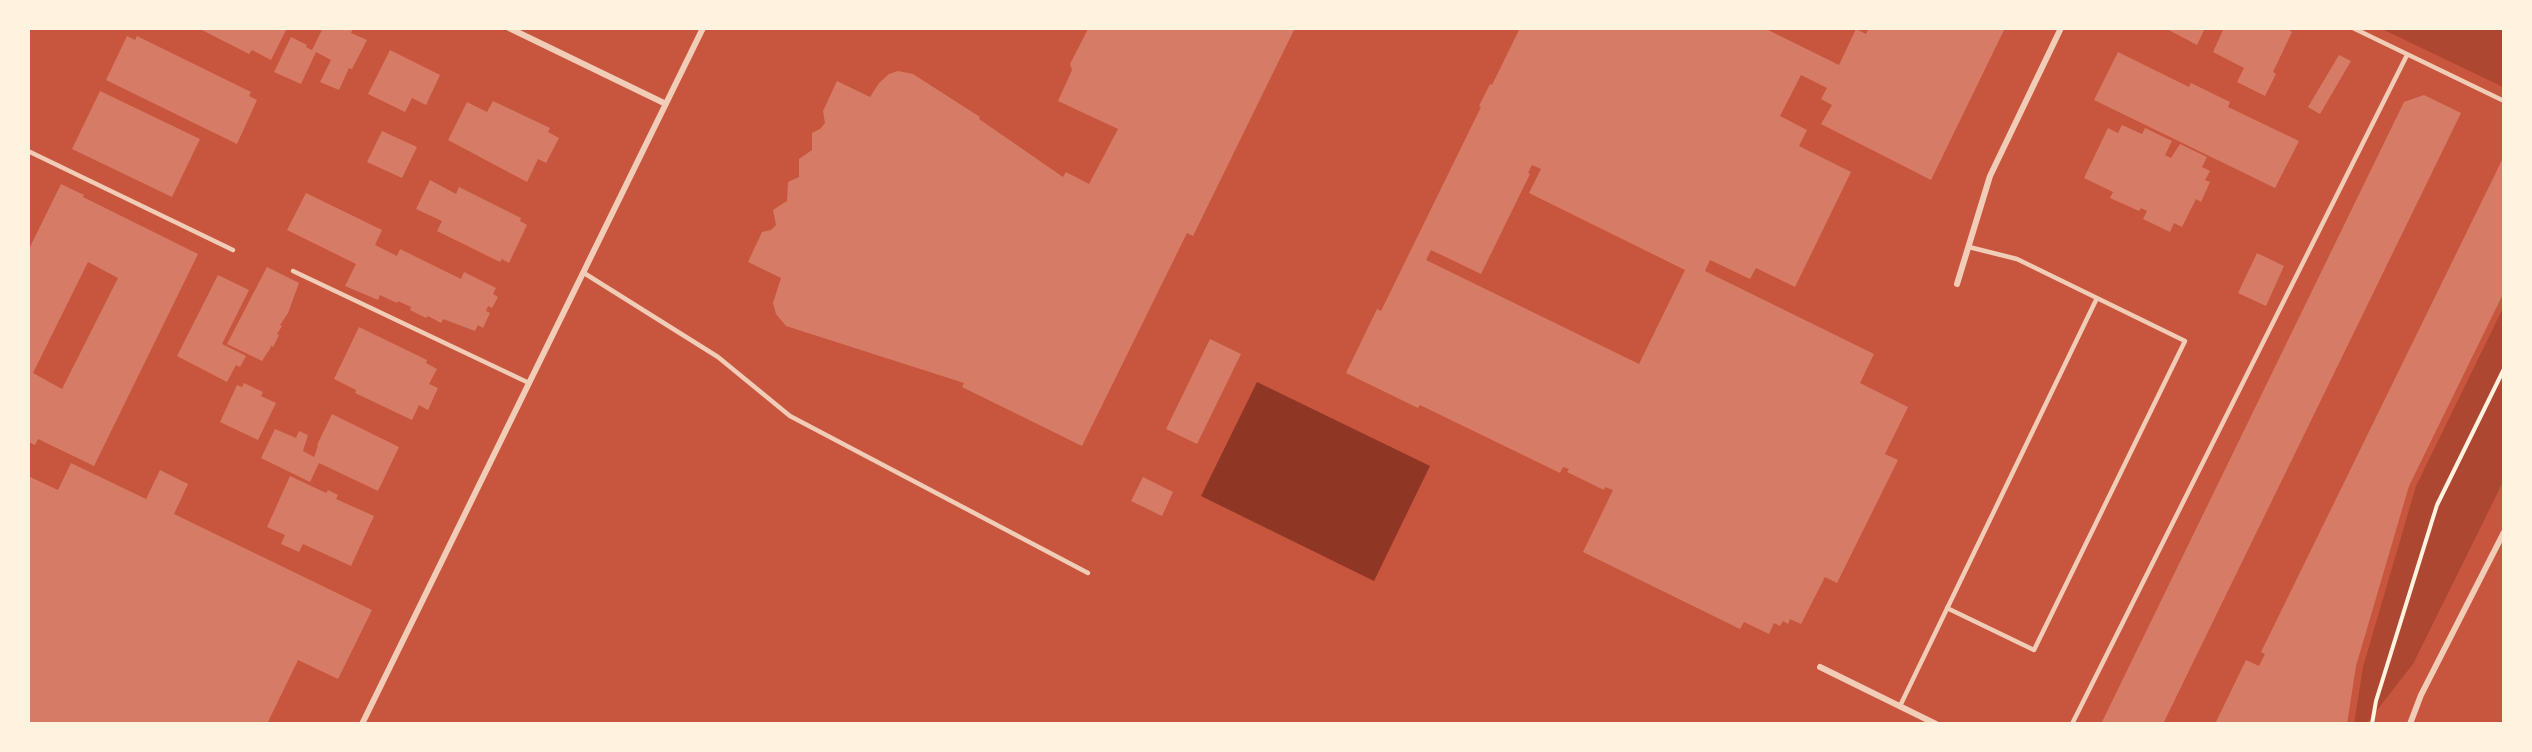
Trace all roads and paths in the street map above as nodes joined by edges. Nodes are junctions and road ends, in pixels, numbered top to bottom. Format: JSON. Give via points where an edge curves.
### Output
{"nodes":[{"id":1,"x":509,"y":28,"type":"edge"},
{"id":2,"x":703,"y":28,"type":"edge"},
{"id":3,"x":2061,"y":28,"type":"edge"},
{"id":4,"x":2353,"y":28,"type":"edge"},
{"id":5,"x":2407,"y":55,"type":"junction"},
{"id":6,"x":2504,"y":101,"type":"edge"},
{"id":7,"x":666,"y":104,"type":"junction"},
{"id":8,"x":28,"y":152,"type":"edge"},
{"id":9,"x":1968,"y":247,"type":"junction"},
{"id":10,"x":233,"y":250,"type":"dead end"},
{"id":11,"x":293,"y":271,"type":"dead end"},
{"id":12,"x":584,"y":273,"type":"junction"},
{"id":13,"x":1957,"y":284,"type":"dead end"},
{"id":14,"x":2097,"y":298,"type":"junction"},
{"id":15,"x":2504,"y":369,"type":"edge"},
{"id":16,"x":529,"y":382,"type":"junction"},
{"id":17,"x":2504,"y":531,"type":"edge"},
{"id":18,"x":1088,"y":573,"type":"dead end"},
{"id":19,"x":1947,"y":608,"type":"junction"},
{"id":20,"x":1820,"y":667,"type":"dead end"},
{"id":21,"x":1900,"y":706,"type":"junction"},
{"id":22,"x":362,"y":723,"type":"edge"},
{"id":23,"x":1936,"y":723,"type":"edge"},
{"id":24,"x":2072,"y":723,"type":"edge"},
{"id":25,"x":2372,"y":723,"type":"edge"},
{"id":26,"x":2409,"y":723,"type":"edge"}],
"edges":[{"from":1,"to":7,"type":"street"},
{"from":2,"to":7,"type":"street"},
{"from":3,"to":9,"type":"street","via":[[1990,176]]},
{"from":4,"to":5,"type":"lane"},
{"from":5,"to":6,"type":"lane"},
{"from":5,"to":24,"type":"lane"},
{"from":7,"to":12,"type":"street"},
{"from":8,"to":10,"type":"lane"},
{"from":9,"to":13,"type":"street"},
{"from":9,"to":14,"type":"lane","via":[[2016,259]]},
{"from":11,"to":16,"type":"lane"},
{"from":12,"to":16,"type":"street"},
{"from":12,"to":18,"type":"lane","via":[[718,357],[790,417]]},
{"from":14,"to":19,"type":"lane"},
{"from":14,"to":19,"type":"lane","via":[[2185,341],[2034,650]]},
{"from":15,"to":25,"type":"path","via":[[2437,505]]},
{"from":16,"to":22,"type":"street"},
{"from":17,"to":26,"type":"street"},
{"from":19,"to":21,"type":"lane"},
{"from":20,"to":21,"type":"street"},
{"from":21,"to":23,"type":"street"}]}
